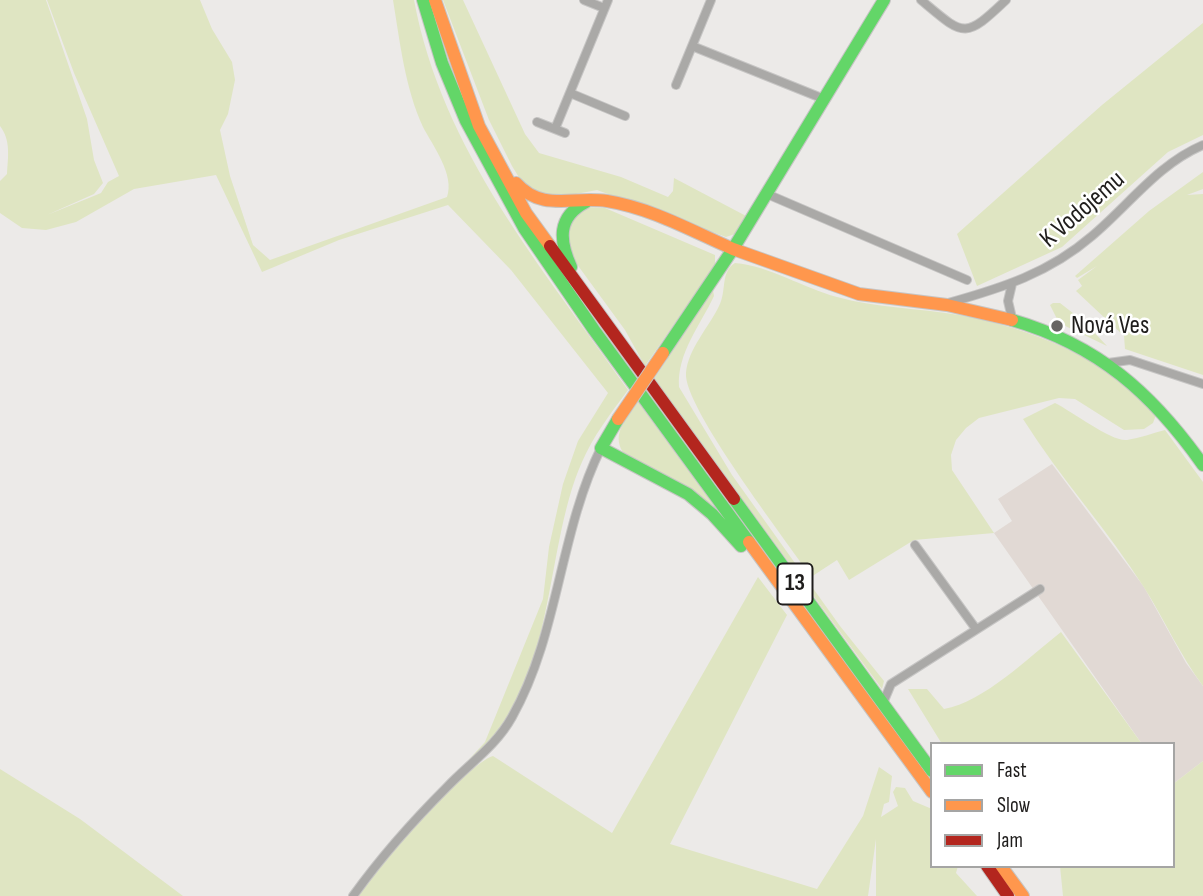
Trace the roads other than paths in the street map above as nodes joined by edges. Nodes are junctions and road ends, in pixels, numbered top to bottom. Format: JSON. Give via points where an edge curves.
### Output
{"nodes":[{"id":1,"x":423,"y":0,"type":"edge"},
{"id":2,"x":435,"y":0,"type":"edge"},
{"id":3,"x":584,"y":0,"type":"edge"},
{"id":4,"x":711,"y":0,"type":"edge"},
{"id":5,"x":884,"y":0,"type":"edge"},
{"id":6,"x":921,"y":0,"type":"edge"},
{"id":7,"x":1006,"y":0,"type":"edge"},
{"id":8,"x":606,"y":4,"type":"edge"},
{"id":9,"x":444,"y":33,"type":"junction"},
{"id":10,"x":692,"y":46,"type":"junction"},
{"id":11,"x":676,"y":85,"type":"dead end"},
{"id":12,"x":570,"y":93,"type":"junction"},
{"id":13,"x":824,"y":99,"type":"junction"},
{"id":14,"x":625,"y":116,"type":"dead end"},
{"id":15,"x":537,"y":122,"type":"dead end"},
{"id":16,"x":555,"y":129,"type":"junction"},
{"id":17,"x":565,"y":133,"type":"dead end"},
{"id":18,"x":1203,"y":145,"type":"edge"},
{"id":19,"x":766,"y":194,"type":"junction"},
{"id":20,"x":592,"y":199,"type":"junction"},
{"id":21,"x":733,"y":249,"type":"junction"},
{"id":22,"x":967,"y":280,"type":"dead end"},
{"id":23,"x":1012,"y":284,"type":"junction"},
{"id":24,"x":943,"y":304,"type":"junction"},
{"id":25,"x":1013,"y":318,"type":"junction"},
{"id":26,"x":1108,"y":363,"type":"junction"},
{"id":27,"x":635,"y":365,"type":"junction"},
{"id":28,"x":1203,"y":384,"type":"edge"},
{"id":29,"x":601,"y":448,"type":"junction"},
{"id":30,"x":1203,"y":465,"type":"edge"},
{"id":31,"x":915,"y":545,"type":"dead end"},
{"id":32,"x":1040,"y":589,"type":"dead end"},
{"id":33,"x":786,"y":596,"type":"junction"},
{"id":34,"x":976,"y":629,"type":"junction"},
{"id":35,"x":883,"y":704,"type":"junction"},
{"id":36,"x":930,"y":768,"type":"edge"},
{"id":37,"x":930,"y":789,"type":"edge"},
{"id":38,"x":988,"y":868,"type":"edge"},
{"id":39,"x":1002,"y":868,"type":"edge"},
{"id":40,"x":353,"y":896,"type":"edge"},
{"id":41,"x":1008,"y":896,"type":"edge"},
{"id":42,"x":1023,"y":896,"type":"edge"}],
"edges":[{"from":1,"to":33,"type":"main road","number":"13","via":[[463,120],[510,210]]},
{"from":2,"to":9,"type":"main road","number":"13"},
{"from":3,"to":8,"type":"street"},
{"from":4,"to":10,"type":"street"},
{"from":5,"to":13,"type":"main road"},
{"from":6,"to":7,"type":"street","via":[[960,30],[982,23]]},
{"from":8,"to":12,"type":"street"},
{"from":9,"to":20,"type":"main road","via":[[522,192],[550,205]]},
{"from":9,"to":27,"type":"main road","number":"13","via":[[479,126],[509,185]]},
{"from":10,"to":11,"type":"street"},
{"from":10,"to":13,"type":"street"},
{"from":12,"to":14,"type":"street"},
{"from":12,"to":16,"type":"street"},
{"from":13,"to":19,"type":"main road"},
{"from":15,"to":16,"type":"street"},
{"from":16,"to":17,"type":"street"},
{"from":18,"to":23,"type":"street","name":"K Vodojemu","via":[[1143,186],[1093,236],[1051,267]]},
{"from":19,"to":21,"type":"main road"},
{"from":19,"to":22,"type":"street"},
{"from":20,"to":21,"type":"main road","via":[[615,202]]},
{"from":20,"to":27,"type":"main road","via":[[567,213],[561,242],[573,270],[623,339]]},
{"from":21,"to":24,"type":"main road","via":[[847,291],[891,301]]},
{"from":21,"to":29,"type":"main road","bridge":true},
{"from":23,"to":24,"type":"street","name":"K Vodojemu"},
{"from":23,"to":25,"type":"street","via":[[1008,301]]},
{"from":24,"to":25,"type":"main road"},
{"from":25,"to":26,"type":"main road"},
{"from":26,"to":28,"type":"street","via":[[1130,360]]},
{"from":26,"to":30,"type":"main road","via":[[1167,414]]},
{"from":27,"to":35,"type":"main road","number":"13"},
{"from":29,"to":33,"type":"main road","via":[[688,494]]},
{"from":29,"to":40,"type":"street","via":[[584,483],[533,671],[512,718],[485,754],[449,784],[378,862]]},
{"from":31,"to":34,"type":"street"},
{"from":32,"to":34,"type":"street"},
{"from":33,"to":37,"type":"main road","number":"13"},
{"from":34,"to":35,"type":"street","via":[[891,684]]},
{"from":35,"to":36,"type":"main road","number":"13"},
{"from":38,"to":41,"type":"main road"},
{"from":39,"to":42,"type":"main road"}]}
